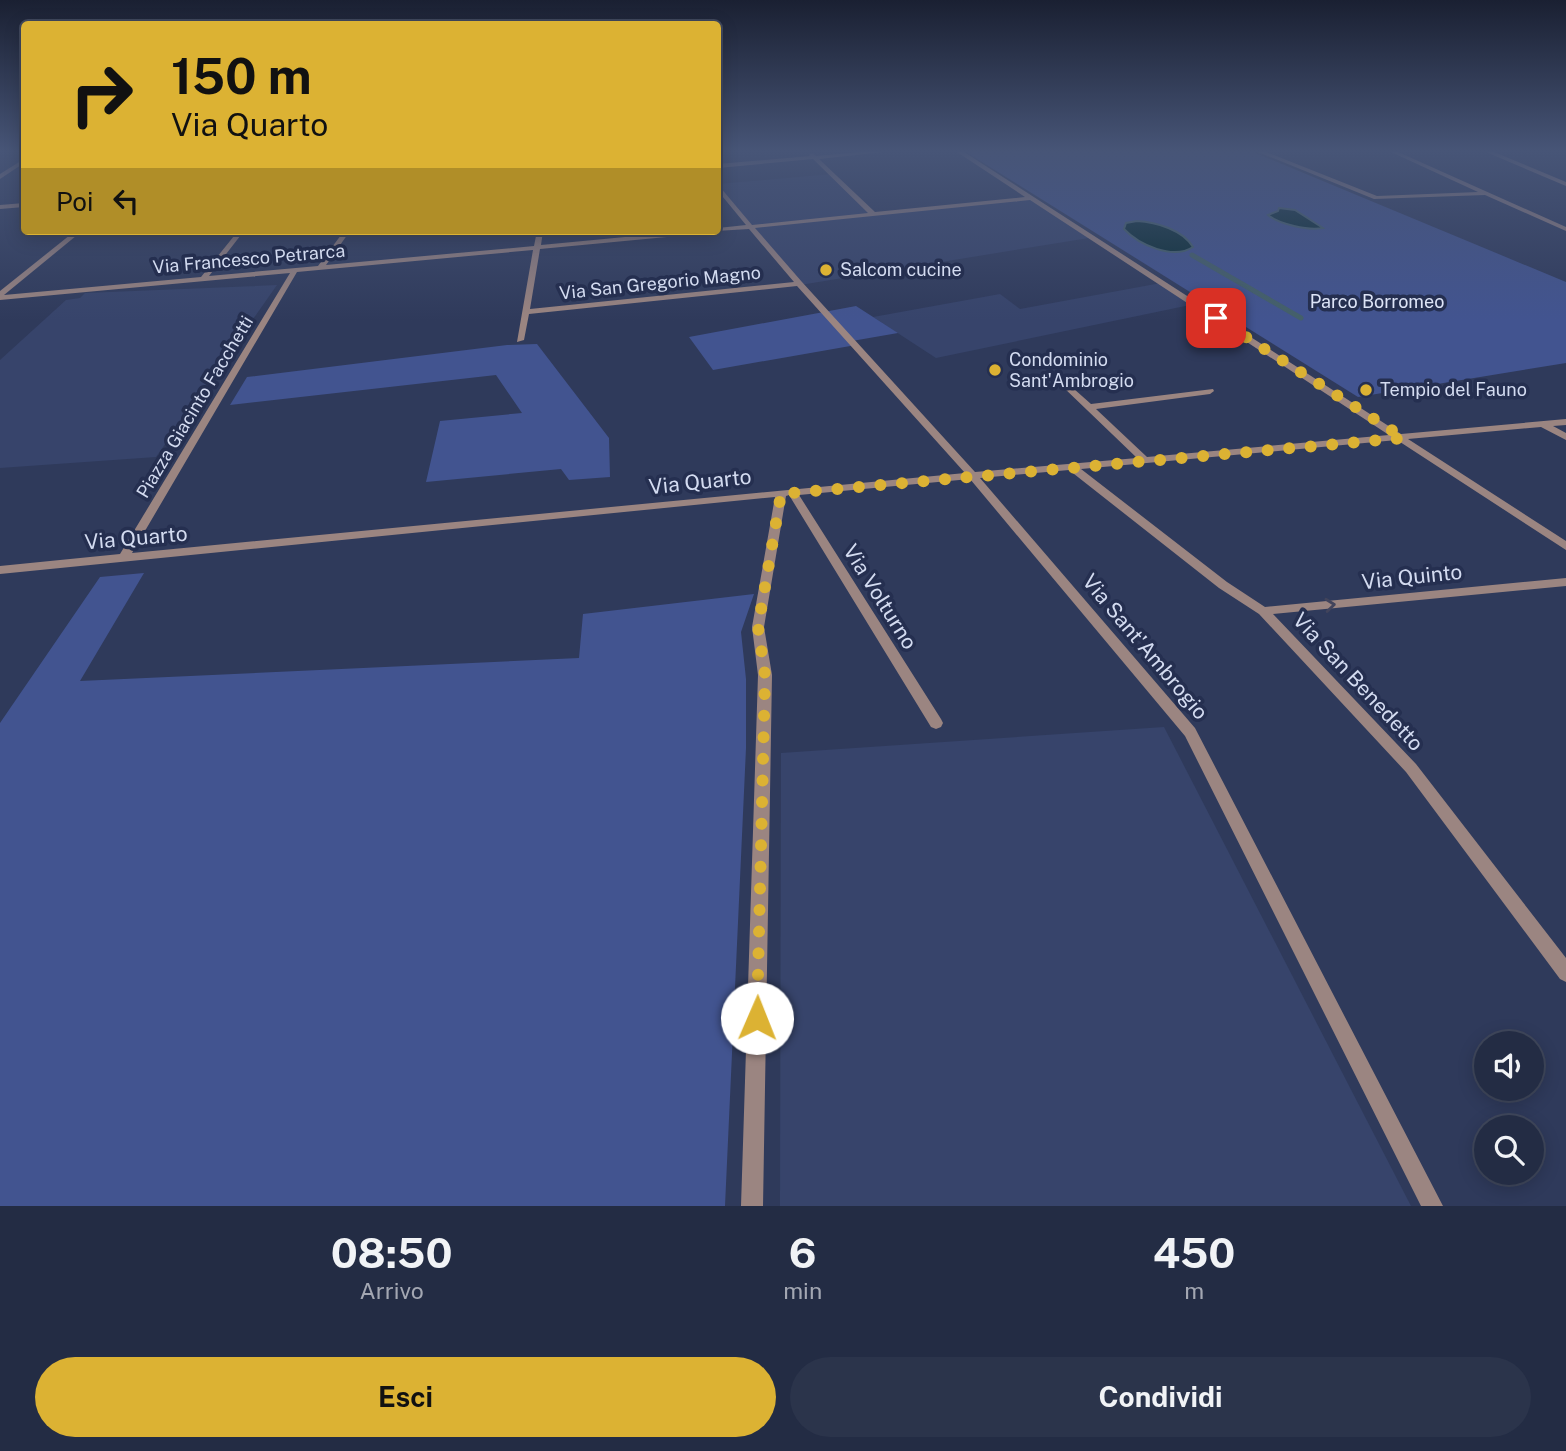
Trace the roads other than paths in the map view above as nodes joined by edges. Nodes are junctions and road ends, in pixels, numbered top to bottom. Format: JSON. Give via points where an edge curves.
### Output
{"nodes":[{"id":1,"x":735,"y":208,"type":"edge"},
{"id":2,"x":867,"y":208,"type":"edge"},
{"id":3,"x":936,"y":208,"type":"edge"},
{"id":4,"x":1046,"y":208,"type":"edge"},
{"id":5,"x":1521,"y":208,"type":"edge"},
{"id":6,"x":874,"y":215,"type":"junction"},
{"id":7,"x":751,"y":227,"type":"junction"},
{"id":8,"x":1566,"y":229,"type":"edge"},
{"id":9,"x":721,"y":230,"type":"edge"},
{"id":10,"x":74,"y":235,"type":"edge"},
{"id":11,"x":238,"y":235,"type":"edge"},
{"id":12,"x":344,"y":235,"type":"edge"},
{"id":13,"x":539,"y":235,"type":"edge"},
{"id":14,"x":669,"y":235,"type":"edge"},
{"id":15,"x":537,"y":248,"type":"junction"},
{"id":16,"x":320,"y":268,"type":"junction"},
{"id":17,"x":295,"y":270,"type":"junction"},
{"id":18,"x":203,"y":279,"type":"junction"},
{"id":19,"x":799,"y":284,"type":"junction"},
{"id":20,"x":0,"y":296,"type":"edge"},
{"id":21,"x":525,"y":312,"type":"junction"},
{"id":22,"x":520,"y":340,"type":"dead end"},
{"id":23,"x":1065,"y":384,"type":"dead end"},
{"id":24,"x":1210,"y":391,"type":"dead end"},
{"id":25,"x":1089,"y":407,"type":"junction"},
{"id":26,"x":1566,"y":422,"type":"edge"},
{"id":27,"x":1544,"y":425,"type":"junction"},
{"id":28,"x":1566,"y":437,"type":"edge"},
{"id":29,"x":1404,"y":438,"type":"junction"},
{"id":30,"x":1142,"y":457,"type":"dead end"},
{"id":31,"x":1072,"y":467,"type":"junction"},
{"id":32,"x":974,"y":477,"type":"junction"},
{"id":33,"x":787,"y":493,"type":"junction"},
{"id":34,"x":1566,"y":546,"type":"edge"},
{"id":35,"x":123,"y":559,"type":"junction"},
{"id":36,"x":0,"y":570,"type":"edge"},
{"id":37,"x":1566,"y":582,"type":"edge"},
{"id":38,"x":1263,"y":611,"type":"junction"},
{"id":39,"x":936,"y":723,"type":"dead end"},
{"id":40,"x":1566,"y":973,"type":"edge"},
{"id":41,"x":752,"y":1206,"type":"edge"},
{"id":42,"x":1432,"y":1206,"type":"edge"}],
"edges":[{"from":1,"to":7,"type":"street","name":"Via Sant'Ambrogio"},
{"from":2,"to":6,"type":"street"},
{"from":3,"to":6,"type":"street"},
{"from":4,"to":29,"type":"street"},
{"from":5,"to":8,"type":"street"},
{"from":6,"to":7,"type":"street"},
{"from":7,"to":9,"type":"street"},
{"from":7,"to":19,"type":"street","name":"Via Sant'Ambrogio"},
{"from":10,"to":20,"type":"street"},
{"from":11,"to":18,"type":"street"},
{"from":12,"to":16,"type":"street"},
{"from":13,"to":15,"type":"street"},
{"from":14,"to":15,"type":"street","name":"Via Francesco Petrarca"},
{"from":15,"to":16,"type":"street","name":"Via Francesco Petrarca"},
{"from":15,"to":21,"type":"street"},
{"from":16,"to":17,"type":"street","name":"Via Francesco Petrarca"},
{"from":17,"to":18,"type":"street","name":"Via Francesco Petrarca"},
{"from":17,"to":35,"type":"street","name":"Piazza Giacinto Facchetti"},
{"from":18,"to":20,"type":"street","name":"Via Francesco Petrarca"},
{"from":19,"to":21,"type":"street","name":"Via San Gregorio Magno"},
{"from":19,"to":32,"type":"street","name":"Via Sant'Ambrogio"},
{"from":21,"to":22,"type":"street"},
{"from":23,"to":25,"type":"street"},
{"from":24,"to":25,"type":"street"},
{"from":25,"to":30,"type":"street"},
{"from":26,"to":27,"type":"street","name":"Via Quarto"},
{"from":27,"to":28,"type":"street"},
{"from":27,"to":29,"type":"street","name":"Via Quarto"},
{"from":29,"to":31,"type":"street","name":"Via Quarto"},
{"from":29,"to":34,"type":"street"},
{"from":31,"to":32,"type":"street","name":"Via Quarto"},
{"from":31,"to":38,"type":"street","name":"Via San Benedetto"},
{"from":32,"to":33,"type":"street","name":"Via Quarto"},
{"from":32,"to":42,"type":"street","name":"Via Sant'Ambrogio","via":[[1190,732]]},
{"from":33,"to":35,"type":"street","name":"Via Quarto"},
{"from":33,"to":39,"type":"street","name":"Via Volturno"},
{"from":33,"to":41,"type":"street","via":[[758,627],[765,675]]},
{"from":35,"to":36,"type":"street","name":"Via Quarto"},
{"from":38,"to":37,"type":"street","name":"Via Quinto","one_way":true},
{"from":38,"to":40,"type":"street","name":"Via San Benedetto","via":[[1411,768]]}]}
